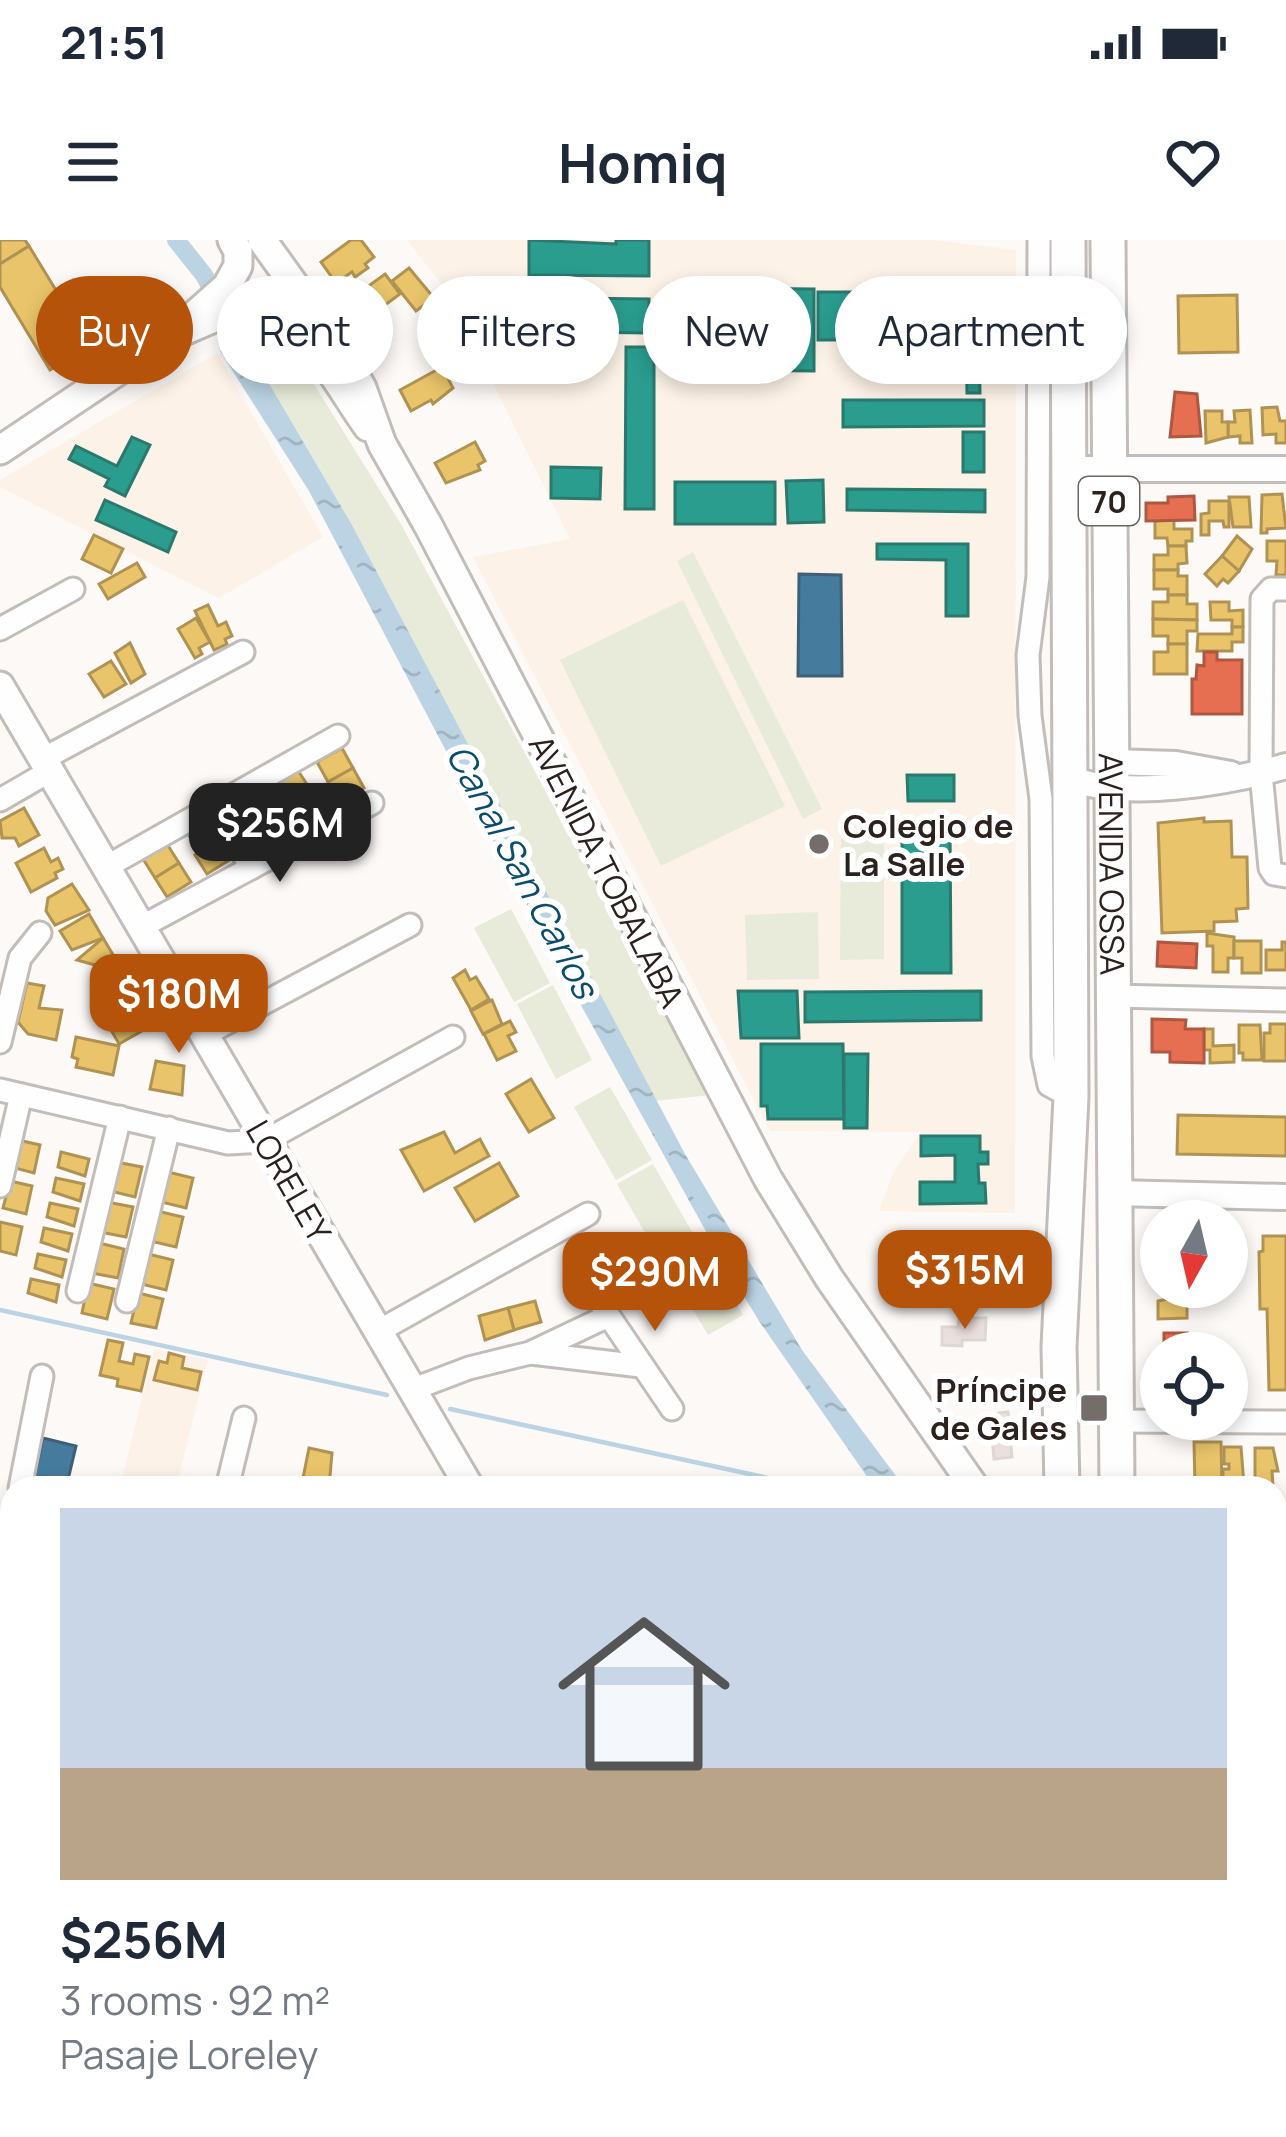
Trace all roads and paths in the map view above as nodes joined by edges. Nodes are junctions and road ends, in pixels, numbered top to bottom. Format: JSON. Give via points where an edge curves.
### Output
{"nodes":[{"id":1,"x":232,"y":240,"type":"edge"},
{"id":2,"x":262,"y":240,"type":"edge"},
{"id":3,"x":1039,"y":240,"type":"edge"},
{"id":4,"x":1068,"y":240,"type":"edge"},
{"id":5,"x":1108,"y":240,"type":"edge"},
{"id":6,"x":234,"y":276,"type":"edge"},
{"id":7,"x":217,"y":307,"type":"edge"},
{"id":8,"x":338,"y":384,"type":"edge"},
{"id":9,"x":382,"y":444,"type":"junction"},
{"id":10,"x":0,"y":450,"type":"edge"},
{"id":11,"x":1053,"y":468,"type":"junction"},
{"id":12,"x":1109,"y":468,"type":"junction"},
{"id":13,"x":1286,"y":469,"type":"edge"},
{"id":14,"x":74,"y":589,"type":"dead end"},
{"id":15,"x":1286,"y":589,"type":"edge"},
{"id":16,"x":0,"y":629,"type":"edge"},
{"id":17,"x":244,"y":652,"type":"dead end"},
{"id":18,"x":0,"y":686,"type":"edge"},
{"id":19,"x":338,"y":736,"type":"dead end"},
{"id":20,"x":46,"y":765,"type":"junction"},
{"id":21,"x":1262,"y":772,"type":"edge"},
{"id":22,"x":1111,"y":774,"type":"junction"},
{"id":23,"x":1068,"y":778,"type":"junction"},
{"id":24,"x":257,"y":782,"type":"junction"},
{"id":25,"x":0,"y":800,"type":"edge"},
{"id":26,"x":372,"y":803,"type":"dead end"},
{"id":27,"x":216,"y":805,"type":"junction"},
{"id":28,"x":293,"y":845,"type":"junction"},
{"id":29,"x":106,"y":867,"type":"junction"},
{"id":30,"x":251,"y":868,"type":"junction"},
{"id":31,"x":1286,"y":876,"type":"edge"},
{"id":32,"x":410,"y":925,"type":"dead end"},
{"id":33,"x":141,"y":927,"type":"junction"},
{"id":34,"x":40,"y":933,"type":"dead end"},
{"id":35,"x":1113,"y":996,"type":"junction"},
{"id":36,"x":1286,"y":1000,"type":"edge"},
{"id":37,"x":204,"y":1035,"type":"junction"},
{"id":38,"x":452,"y":1037,"type":"dead end"},
{"id":39,"x":0,"y":1042,"type":"edge"},
{"id":40,"x":10,"y":1092,"type":"edge"},
{"id":41,"x":1071,"y":1097,"type":"junction"},
{"id":42,"x":1114,"y":1099,"type":"junction"},
{"id":43,"x":120,"y":1117,"type":"junction"},
{"id":44,"x":169,"y":1128,"type":"junction"},
{"id":45,"x":266,"y":1141,"type":"junction"},
{"id":46,"x":0,"y":1186,"type":"edge"},
{"id":47,"x":1114,"y":1192,"type":"junction"},
{"id":48,"x":1286,"y":1197,"type":"edge"},
{"id":49,"x":588,"y":1214,"type":"dead end"},
{"id":50,"x":78,"y":1291,"type":"dead end"},
{"id":51,"x":592,"y":1291,"type":"dead end"},
{"id":52,"x":128,"y":1301,"type":"dead end"},
{"id":53,"x":608,"y":1316,"type":"junction"},
{"id":54,"x":377,"y":1332,"type":"junction"},
{"id":55,"x":530,"y":1353,"type":"junction"},
{"id":56,"x":641,"y":1366,"type":"junction"},
{"id":57,"x":42,"y":1376,"type":"dead end"},
{"id":58,"x":416,"y":1399,"type":"junction"},
{"id":59,"x":672,"y":1409,"type":"dead end"},
{"id":60,"x":244,"y":1418,"type":"dead end"},
{"id":61,"x":1115,"y":1421,"type":"junction"},
{"id":62,"x":1286,"y":1422,"type":"edge"},
{"id":63,"x":1061,"y":1452,"type":"junction"},
{"id":64,"x":22,"y":1476,"type":"edge"},
{"id":65,"x":230,"y":1476,"type":"edge"},
{"id":66,"x":463,"y":1476,"type":"edge"},
{"id":67,"x":967,"y":1476,"type":"edge"},
{"id":68,"x":1044,"y":1476,"type":"edge"},
{"id":69,"x":1062,"y":1476,"type":"edge"},
{"id":70,"x":1117,"y":1476,"type":"edge"}],
"edges":[{"from":1,"to":6,"type":"main road"},
{"from":2,"to":9,"type":"main road","name":"AVENIDA TOBALABA","via":[[341,350]]},
{"from":3,"to":11,"type":"street","name":"AVENIDA OSSA"},
{"from":4,"to":11,"type":"main road","name":"AVENIDA OSSA","number":"70"},
{"from":5,"to":12,"type":"main road","name":"AVENIDA OSSA","number":"70"},
{"from":7,"to":10,"type":"main road"},
{"from":8,"to":9,"type":"main road"},
{"from":9,"to":67,"type":"main road","name":"AVENIDA TOBALABA","via":[[767,1178]]},
{"from":11,"to":12,"type":"street"},
{"from":11,"to":23,"type":"main road","name":"AVENIDA OSSA","number":"70"},
{"from":11,"to":41,"type":"street","name":"AVENIDA OSSA","via":[[1028,655],[1041,799],[1042,1056],[1049,1085]]},
{"from":12,"to":13,"type":"street"},
{"from":12,"to":22,"type":"main road","name":"AVENIDA OSSA","number":"70"},
{"from":14,"to":16,"type":"street"},
{"from":15,"to":21,"type":"street","via":[[1262,598]]},
{"from":17,"to":20,"type":"street"},
{"from":18,"to":20,"type":"main road","name":"LORELEY"},
{"from":19,"to":24,"type":"street"},
{"from":20,"to":25,"type":"street"},
{"from":20,"to":29,"type":"main road","name":"LORELEY"},
{"from":21,"to":22,"type":"street","via":[[1176,764]]},
{"from":21,"to":31,"type":"street","via":[[1270,868]]},
{"from":22,"to":23,"type":"street"},
{"from":22,"to":35,"type":"main road","name":"AVENIDA OSSA","number":"70"},
{"from":23,"to":41,"type":"main road","name":"AVENIDA OSSA","number":"70"},
{"from":24,"to":27,"type":"street"},
{"from":24,"to":28,"type":"street"},
{"from":26,"to":28,"type":"street"},
{"from":27,"to":29,"type":"street"},
{"from":27,"to":30,"type":"street"},
{"from":28,"to":30,"type":"street"},
{"from":29,"to":33,"type":"main road","name":"LORELEY"},
{"from":30,"to":33,"type":"street"},
{"from":32,"to":37,"type":"street"},
{"from":33,"to":37,"type":"main road","name":"LORELEY"},
{"from":34,"to":39,"type":"street","via":[[20,958]]},
{"from":35,"to":36,"type":"street"},
{"from":35,"to":42,"type":"main road","name":"AVENIDA OSSA","number":"70"},
{"from":37,"to":45,"type":"main road","name":"LORELEY"},
{"from":38,"to":45,"type":"street"},
{"from":40,"to":43,"type":"street"},
{"from":40,"to":46,"type":"street"},
{"from":41,"to":42,"type":"main road"},
{"from":41,"to":63,"type":"main road","name":"AVENIDA OSSA","number":"70"},
{"from":42,"to":47,"type":"main road","name":"AVENIDA OSSA","number":"70"},
{"from":43,"to":44,"type":"street"},
{"from":43,"to":50,"type":"street"},
{"from":44,"to":45,"type":"street","via":[[238,1145]]},
{"from":44,"to":52,"type":"street"},
{"from":45,"to":54,"type":"main road","name":"LORELEY"},
{"from":47,"to":48,"type":"street"},
{"from":47,"to":61,"type":"main road","name":"AVENIDA OSSA","number":"70"},
{"from":49,"to":54,"type":"street"},
{"from":51,"to":53,"type":"street"},
{"from":53,"to":55,"type":"street"},
{"from":53,"to":56,"type":"street"},
{"from":54,"to":58,"type":"main road","name":"LORELEY"},
{"from":55,"to":56,"type":"street"},
{"from":55,"to":58,"type":"street","via":[[469,1368]]},
{"from":56,"to":59,"type":"street"},
{"from":57,"to":64,"type":"street"},
{"from":58,"to":66,"type":"main road","name":"LORELEY"},
{"from":60,"to":65,"type":"street"},
{"from":61,"to":62,"type":"street"},
{"from":61,"to":70,"type":"main road","name":"AVENIDA OSSA","number":"70"},
{"from":63,"to":68,"type":"main road"},
{"from":63,"to":69,"type":"main road","name":"AVENIDA OSSA","number":"70"}]}
